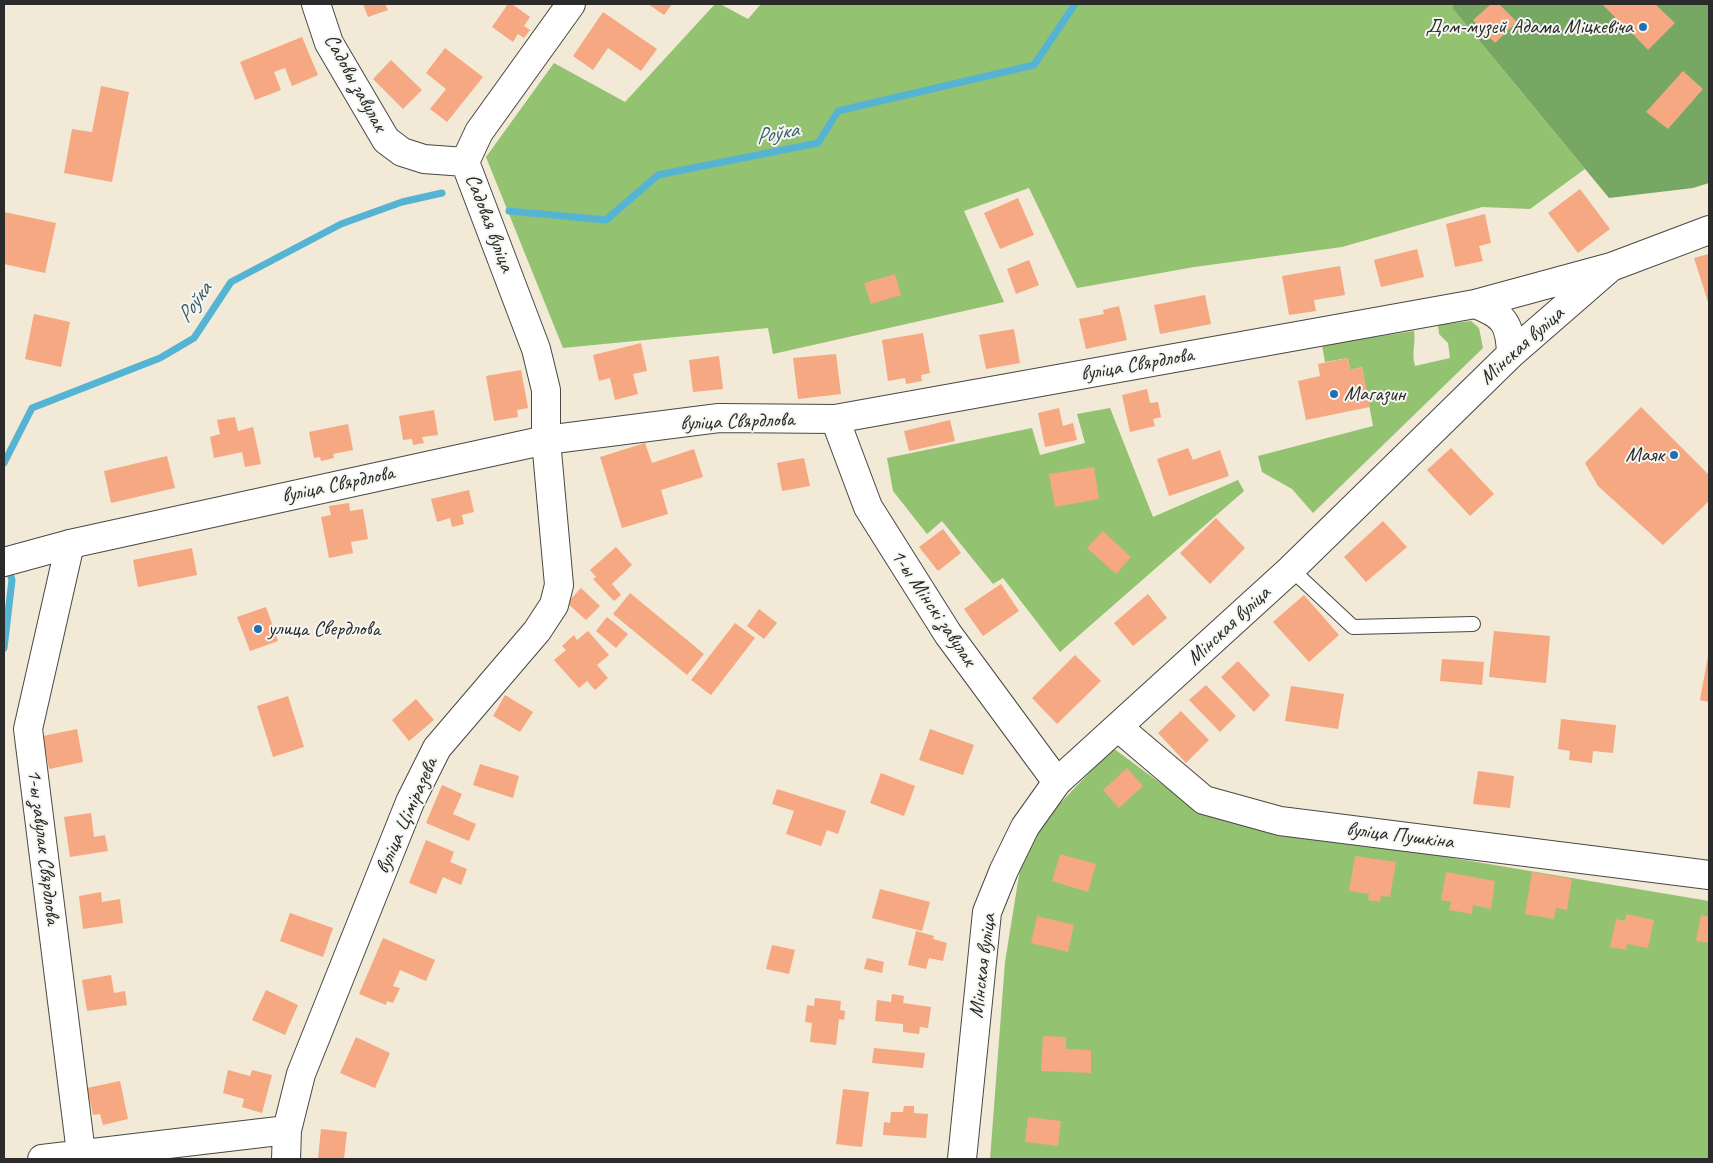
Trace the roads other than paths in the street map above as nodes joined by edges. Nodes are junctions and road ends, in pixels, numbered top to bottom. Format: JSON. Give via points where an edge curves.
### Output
{"nodes":[{"id":1,"x":316,"y":4,"type":"edge"},
{"id":2,"x":571,"y":4,"type":"edge"},
{"id":3,"x":465,"y":162,"type":"junction"},
{"id":4,"x":1709,"y":230,"type":"edge"},
{"id":5,"x":1611,"y":267,"type":"junction"},
{"id":6,"x":1475,"y":304,"type":"junction"},
{"id":7,"x":1511,"y":354,"type":"junction"},
{"id":8,"x":835,"y":419,"type":"junction"},
{"id":9,"x":546,"y":440,"type":"junction"},
{"id":10,"x":70,"y":544,"type":"junction"},
{"id":11,"x":4,"y":562,"type":"edge"},
{"id":12,"x":1291,"y":569,"type":"junction"},
{"id":13,"x":1473,"y":624,"type":"dead end"},
{"id":14,"x":1119,"y":728,"type":"junction"},
{"id":15,"x":1057,"y":782,"type":"junction"},
{"id":16,"x":1709,"y":875,"type":"edge"},
{"id":17,"x":287,"y":1130,"type":"junction"},
{"id":18,"x":82,"y":1153,"type":"junction"},
{"id":19,"x":42,"y":1159,"type":"edge"},
{"id":20,"x":286,"y":1159,"type":"edge"},
{"id":21,"x":962,"y":1159,"type":"edge"}],
"edges":[{"from":1,"to":3,"type":"street","name":"Садовы завулак","via":[[329,43],[386,140],[402,152],[424,159]]},
{"from":2,"to":3,"type":"street","name":"Садовая вуліца","via":[[479,132]]},
{"from":3,"to":9,"type":"street","name":"Садовая вуліца","via":[[536,349],[546,390]]},
{"from":4,"to":5,"type":"street","name":"Мінская вуліца"},
{"from":5,"to":6,"type":"street","name":"вуліца Свярдлова"},
{"from":5,"to":7,"type":"street","name":"Мінская вуліца"},
{"from":6,"to":7,"type":"street","via":[[1493,311],[1506,323]]},
{"from":6,"to":8,"type":"street","name":"вуліца Свярдлова"},
{"from":7,"to":12,"type":"street","name":"Мінская вуліца"},
{"from":8,"to":9,"type":"street","name":"вуліца Свярдлова","via":[[719,418]]},
{"from":8,"to":15,"type":"street","name":"1-ы Мінскі завулак","via":[[868,507],[948,634]]},
{"from":9,"to":10,"type":"street","name":"вуліца Свярдлова"},
{"from":9,"to":17,"type":"street","name":"вуліца Ціміразева","via":[[559,585],[554,605],[537,631],[438,748],[410,802],[301,1074]]},
{"from":10,"to":11,"type":"street","name":"вуліца Свярдлова"},
{"from":10,"to":18,"type":"street","name":"1-ы завулак Свярдлова","via":[[28,729]]},
{"from":12,"to":13,"type":"lane","via":[[1353,627]]},
{"from":12,"to":14,"type":"street","name":"Мінская вуліца"},
{"from":14,"to":15,"type":"street","name":"Мінская вуліца"},
{"from":14,"to":16,"type":"street","name":"вуліца Пушкіна","via":[[1204,800],[1280,821]]},
{"from":15,"to":21,"type":"street","name":"Мінская вуліца","via":[[1025,827],[987,912]]},
{"from":17,"to":18,"type":"street"},
{"from":17,"to":20,"type":"street","name":"вуліца Ціміразева"},
{"from":18,"to":19,"type":"street"}]}
